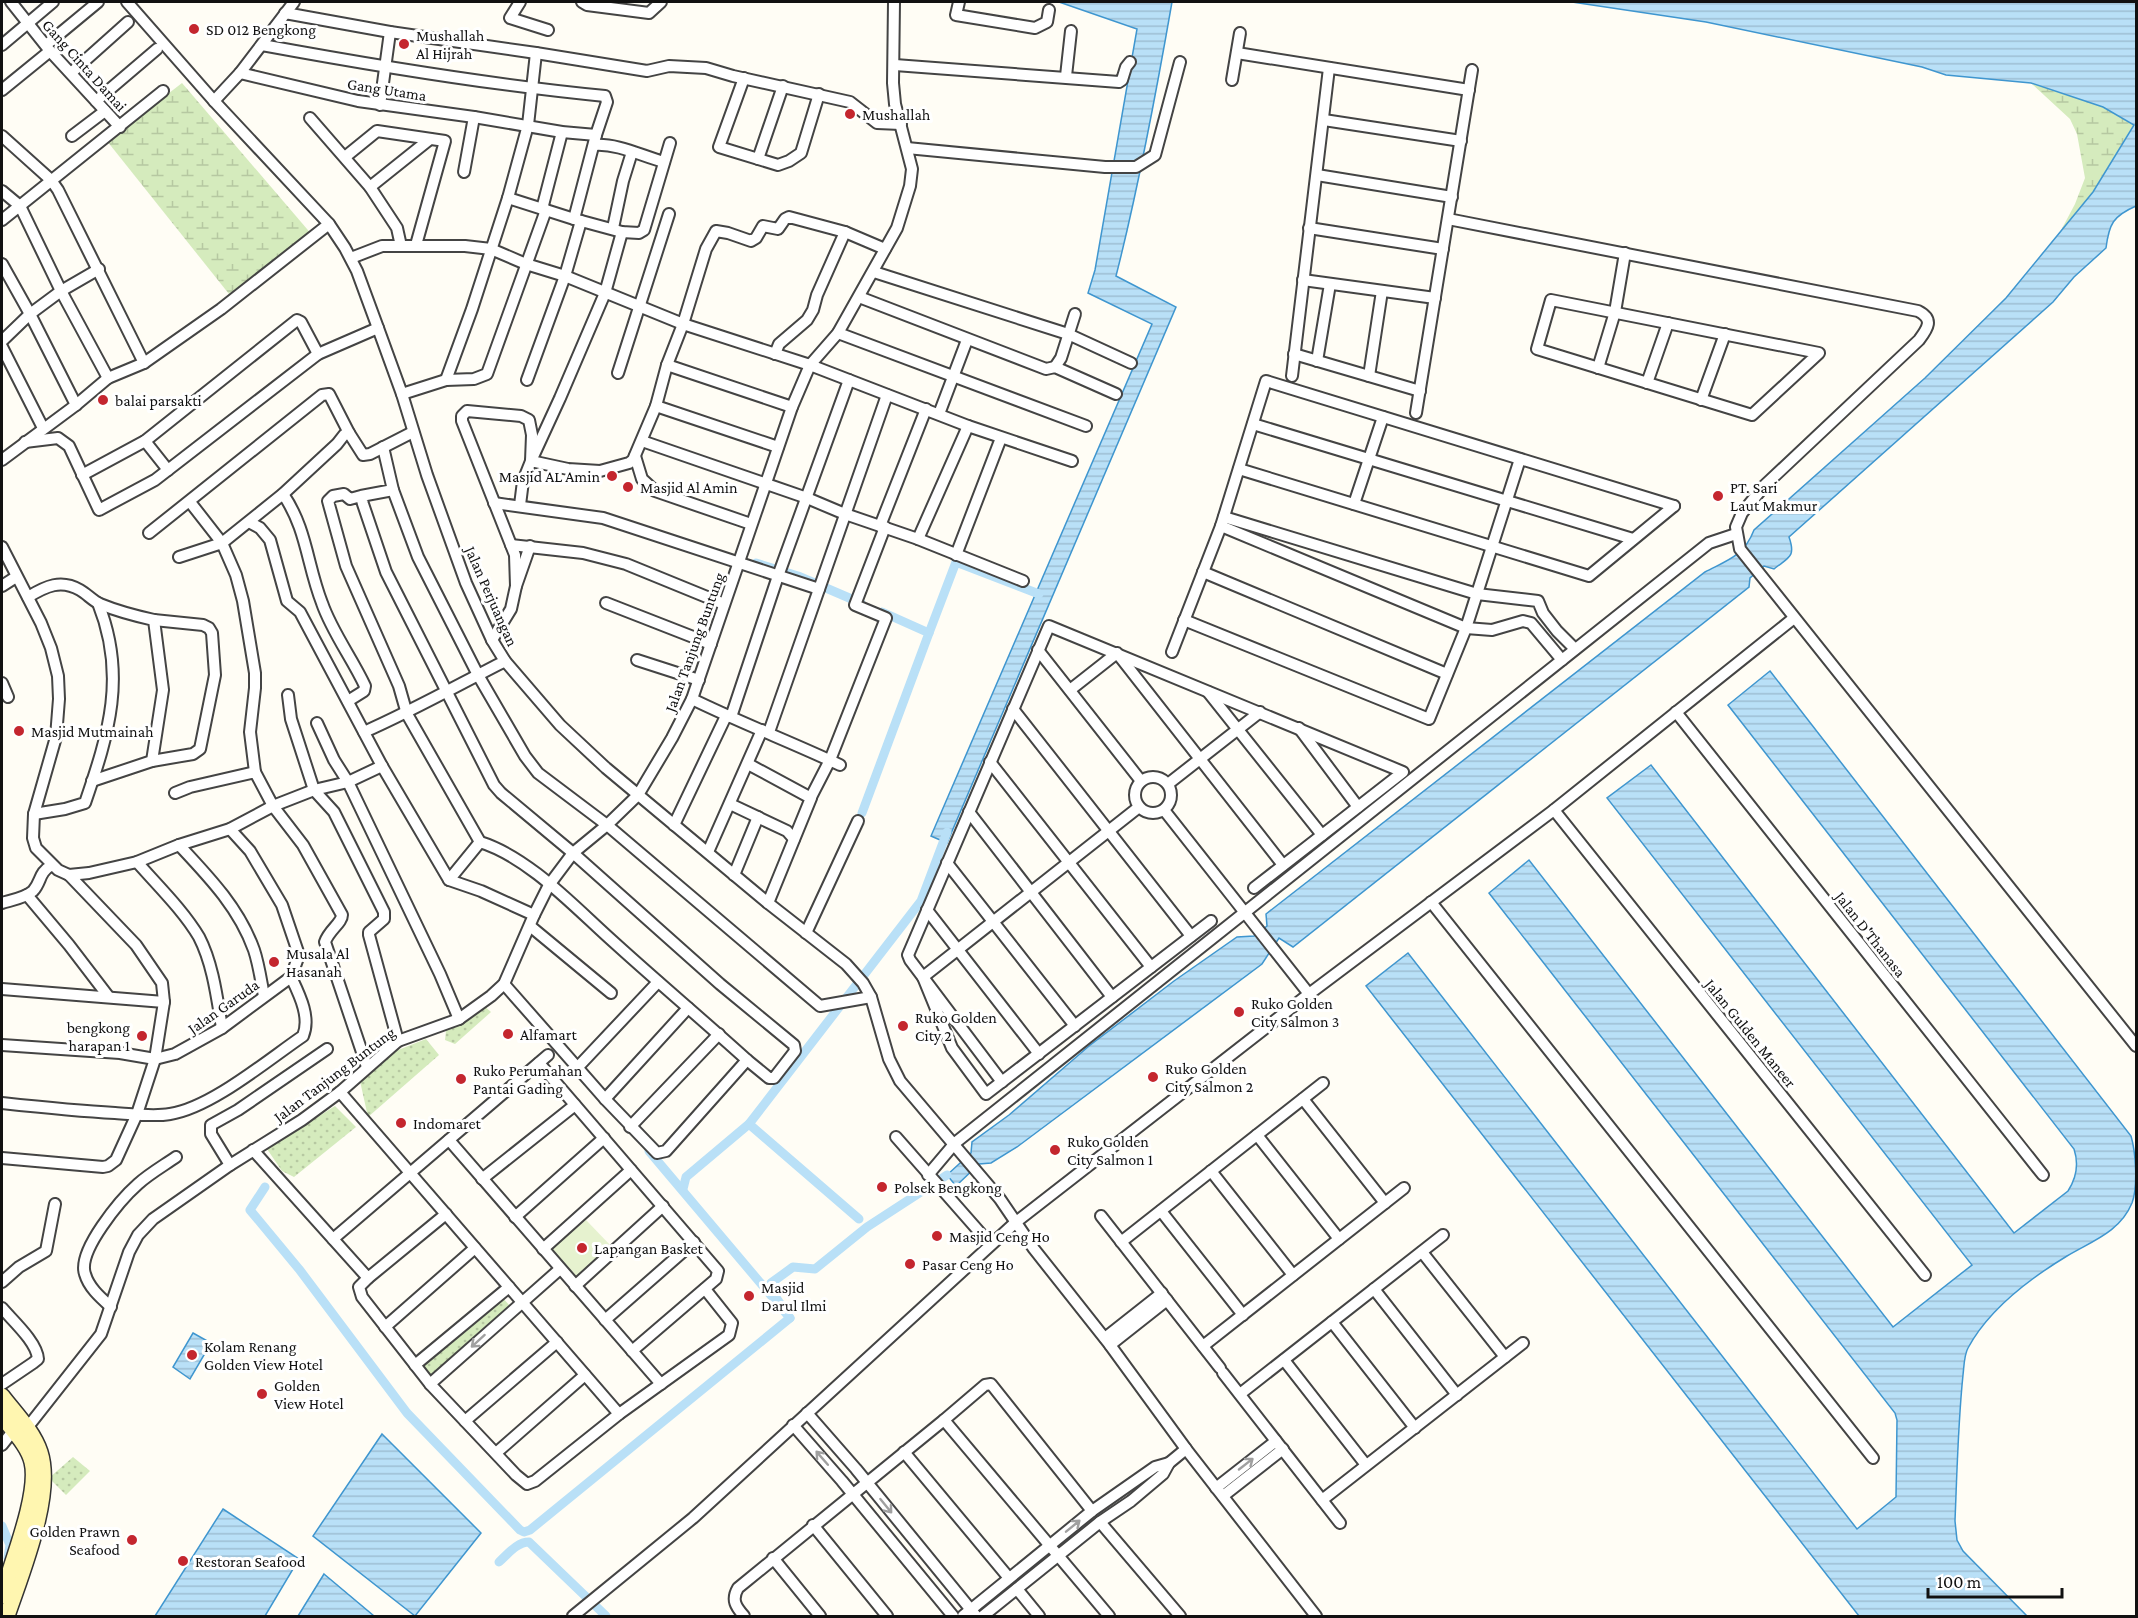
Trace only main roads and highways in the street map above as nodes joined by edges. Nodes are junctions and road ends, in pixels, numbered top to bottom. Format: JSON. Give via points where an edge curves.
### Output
{"nodes":[{"id":1,"x":2,"y":1396,"type":"edge"},
{"id":2,"x":2,"y":1416,"type":"edge"},
{"id":3,"x":20,"y":1430,"type":"junction"},
{"id":4,"x":2,"y":1596,"type":"edge"},
{"id":5,"x":7,"y":1617,"type":"edge"}],
"edges":[{"from":1,"to":3,"type":"main road"},
{"from":2,"to":3,"type":"main road"},
{"from":3,"to":4,"type":"main road","via":[[32,1462],[30,1502]]},
{"from":3,"to":5,"type":"main road","via":[[37,1445],[44,1471],[42,1508]]}]}
